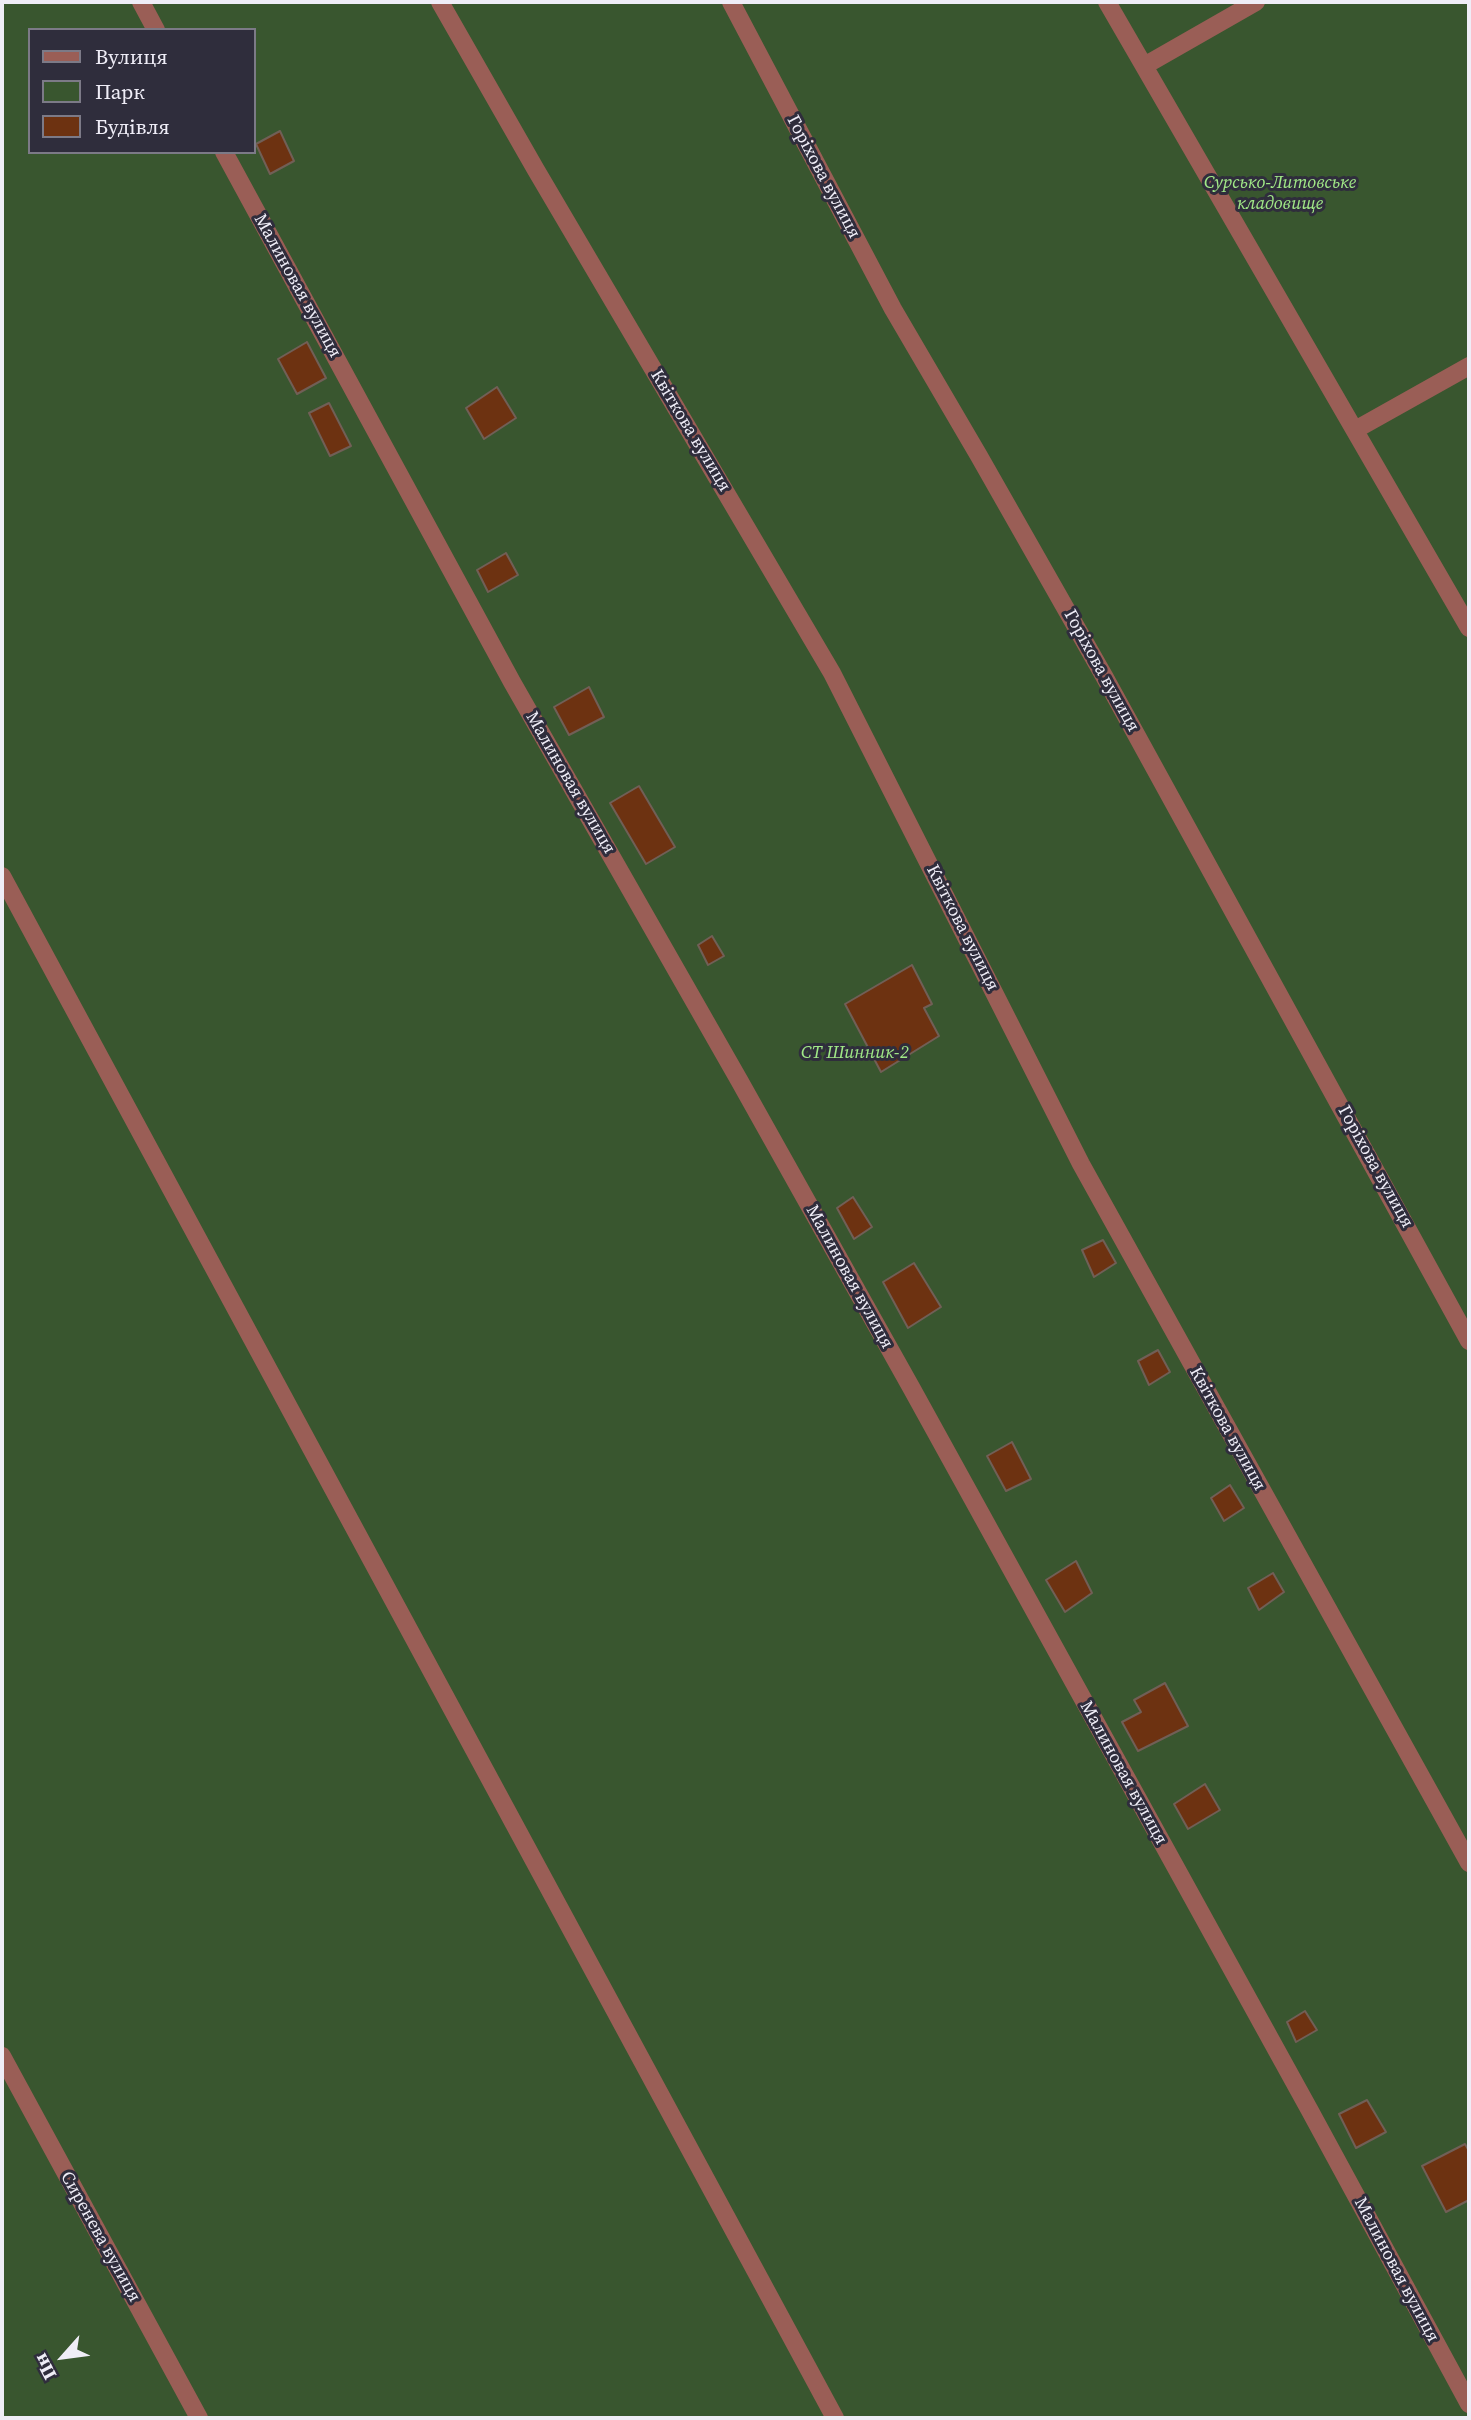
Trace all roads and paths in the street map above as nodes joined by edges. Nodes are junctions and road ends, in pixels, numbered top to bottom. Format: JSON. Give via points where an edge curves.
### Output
{"nodes":[{"id":1,"x":141,"y":2,"type":"edge"},
{"id":2,"x":440,"y":2,"type":"edge"},
{"id":3,"x":731,"y":2,"type":"edge"},
{"id":4,"x":1107,"y":2,"type":"edge"},
{"id":5,"x":1256,"y":2,"type":"edge"},
{"id":6,"x":155,"y":28,"type":"edge"},
{"id":7,"x":1144,"y":66,"type":"junction"},
{"id":8,"x":225,"y":154,"type":"edge"},
{"id":9,"x":1469,"y":366,"type":"edge"},
{"id":10,"x":1354,"y":430,"type":"junction"},
{"id":11,"x":1469,"y":628,"type":"edge"},
{"id":12,"x":2,"y":876,"type":"edge"},
{"id":13,"x":1469,"y":1341,"type":"edge"},
{"id":14,"x":1469,"y":1863,"type":"edge"},
{"id":15,"x":2,"y":2056,"type":"edge"},
{"id":16,"x":1469,"y":2404,"type":"edge"},
{"id":17,"x":199,"y":2418,"type":"edge"},
{"id":18,"x":835,"y":2418,"type":"edge"}],
"edges":[{"from":1,"to":6,"type":"street"},
{"from":2,"to":14,"type":"street","name":"Квіткова вулиця","via":[[832,673],[1081,1164]]},
{"from":3,"to":13,"type":"street","name":"Горіхова вулиця","via":[[892,309],[1110,688]]},
{"from":4,"to":7,"type":"street"},
{"from":5,"to":7,"type":"street"},
{"from":7,"to":10,"type":"street"},
{"from":8,"to":16,"type":"street","name":"Малиновая вулиця","via":[[512,682],[912,1389]]},
{"from":9,"to":10,"type":"street"},
{"from":10,"to":11,"type":"street"},
{"from":12,"to":18,"type":"street"},
{"from":15,"to":17,"type":"street","name":"Сиренева вулиця"}]}
